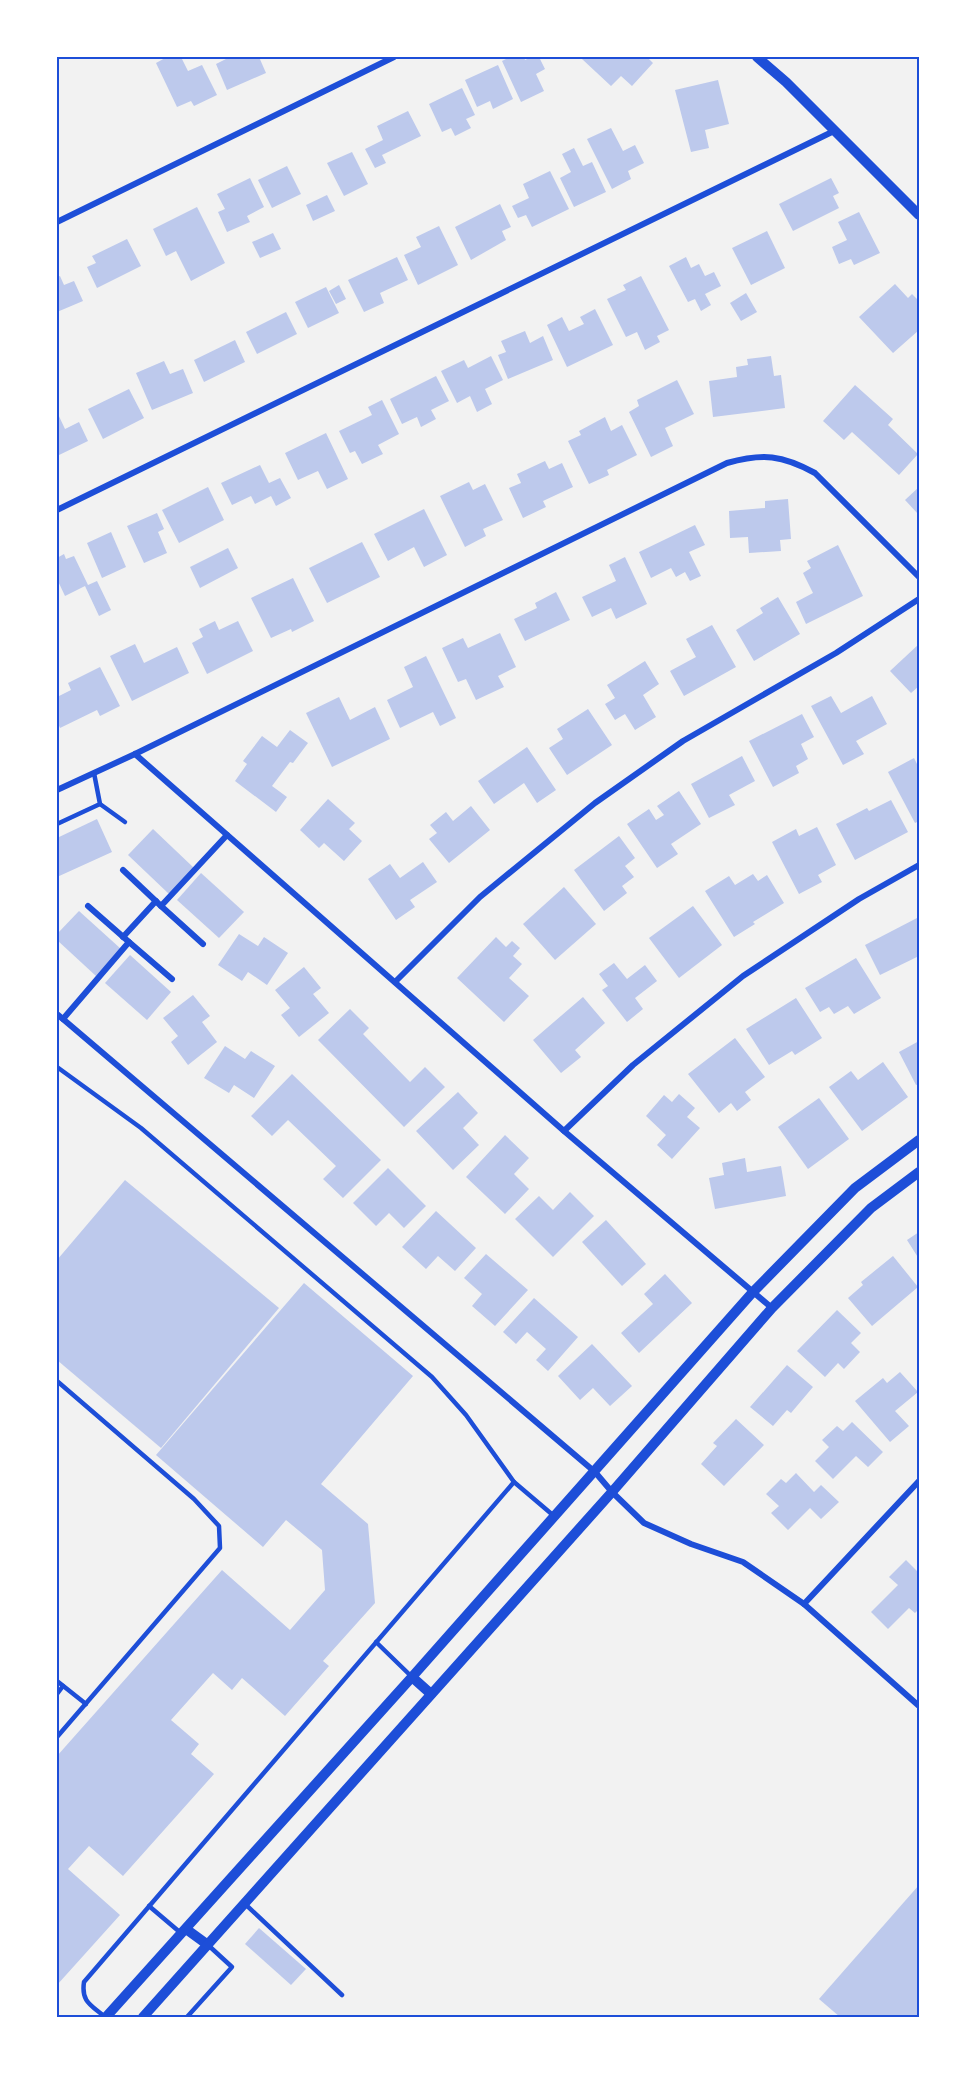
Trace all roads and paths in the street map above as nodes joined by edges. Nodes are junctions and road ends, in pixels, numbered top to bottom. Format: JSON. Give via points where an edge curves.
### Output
{"nodes":[{"id":1,"x":394,"y":57,"type":"edge"},
{"id":2,"x":757,"y":57,"type":"edge"},
{"id":3,"x":834,"y":131,"type":"junction"},
{"id":4,"x":919,"y":215,"type":"edge"},
{"id":5,"x":57,"y":222,"type":"edge"},
{"id":6,"x":57,"y":510,"type":"edge"},
{"id":7,"x":919,"y":577,"type":"edge"},
{"id":8,"x":919,"y":599,"type":"edge"},
{"id":9,"x":135,"y":754,"type":"junction"},
{"id":10,"x":94,"y":773,"type":"junction"},
{"id":11,"x":57,"y":790,"type":"edge"},
{"id":12,"x":100,"y":804,"type":"junction"},
{"id":13,"x":125,"y":822,"type":"dead end"},
{"id":14,"x":57,"y":824,"type":"edge"},
{"id":15,"x":227,"y":835,"type":"junction"},
{"id":16,"x":919,"y":865,"type":"edge"},
{"id":17,"x":123,"y":870,"type":"dead end"},
{"id":18,"x":159,"y":903,"type":"junction"},
{"id":19,"x":88,"y":906,"type":"dead end"},
{"id":20,"x":126,"y":940,"type":"junction"},
{"id":21,"x":203,"y":944,"type":"dead end"},
{"id":22,"x":172,"y":979,"type":"dead end"},
{"id":23,"x":394,"y":982,"type":"junction"},
{"id":24,"x":57,"y":1014,"type":"edge"},
{"id":25,"x":63,"y":1019,"type":"junction"},
{"id":26,"x":57,"y":1067,"type":"edge"},
{"id":27,"x":564,"y":1131,"type":"junction"},
{"id":28,"x":919,"y":1140,"type":"edge"},
{"id":29,"x":919,"y":1172,"type":"edge"},
{"id":30,"x":752,"y":1293,"type":"junction"},
{"id":31,"x":772,"y":1308,"type":"junction"},
{"id":32,"x":57,"y":1381,"type":"edge"},
{"id":33,"x":595,"y":1472,"type":"junction"},
{"id":34,"x":919,"y":1481,"type":"edge"},
{"id":35,"x":514,"y":1482,"type":"junction"},
{"id":36,"x":612,"y":1492,"type":"junction"},
{"id":37,"x":555,"y":1517,"type":"junction"},
{"id":38,"x":804,"y":1604,"type":"junction"},
{"id":39,"x":376,"y":1642,"type":"junction"},
{"id":40,"x":412,"y":1677,"type":"junction"},
{"id":41,"x":57,"y":1681,"type":"edge"},
{"id":42,"x":63,"y":1686,"type":"junction"},
{"id":43,"x":57,"y":1694,"type":"edge"},
{"id":44,"x":431,"y":1694,"type":"junction"},
{"id":45,"x":86,"y":1704,"type":"junction"},
{"id":46,"x":919,"y":1706,"type":"edge"},
{"id":47,"x":57,"y":1737,"type":"edge"},
{"id":48,"x":244,"y":1903,"type":"junction"},
{"id":49,"x":149,"y":1906,"type":"junction"},
{"id":50,"x":184,"y":1931,"type":"junction"},
{"id":51,"x":208,"y":1945,"type":"junction"},
{"id":52,"x":342,"y":1995,"type":"dead end"},
{"id":53,"x":105,"y":2017,"type":"edge"},
{"id":54,"x":143,"y":2017,"type":"edge"},
{"id":55,"x":187,"y":2017,"type":"edge"}],
"edges":[{"from":1,"to":5,"type":"street"},
{"from":2,"to":3,"type":"street"},
{"from":3,"to":4,"type":"street"},
{"from":3,"to":6,"type":"street"},
{"from":7,"to":9,"type":"street","via":[[815,473],[795,462],[752,456],[727,463]]},
{"from":8,"to":23,"type":"street","via":[[836,653],[683,741],[595,803],[480,897]]},
{"from":9,"to":10,"type":"street"},
{"from":9,"to":15,"type":"street"},
{"from":10,"to":11,"type":"street"},
{"from":10,"to":12,"type":"lane"},
{"from":12,"to":13,"type":"lane"},
{"from":12,"to":14,"type":"lane"},
{"from":15,"to":18,"type":"street"},
{"from":15,"to":23,"type":"street"},
{"from":16,"to":27,"type":"street","via":[[859,899],[742,976],[633,1065]]},
{"from":17,"to":18,"type":"street"},
{"from":18,"to":20,"type":"street"},
{"from":18,"to":21,"type":"street"},
{"from":19,"to":20,"type":"street"},
{"from":20,"to":22,"type":"street"},
{"from":20,"to":25,"type":"street"},
{"from":23,"to":27,"type":"street"},
{"from":24,"to":25,"type":"street"},
{"from":25,"to":33,"type":"street"},
{"from":26,"to":35,"type":"lane","via":[[141,1128],[432,1377],[466,1415]]},
{"from":27,"to":30,"type":"street"},
{"from":28,"to":30,"type":"street","via":[[855,1188]]},
{"from":29,"to":31,"type":"street","via":[[872,1208]]},
{"from":30,"to":31,"type":"street"},
{"from":30,"to":33,"type":"street"},
{"from":31,"to":36,"type":"street"},
{"from":32,"to":45,"type":"lane","via":[[194,1499],[219,1526],[220,1548]]},
{"from":33,"to":36,"type":"street"},
{"from":33,"to":37,"type":"street"},
{"from":34,"to":38,"type":"street"},
{"from":35,"to":37,"type":"lane"},
{"from":35,"to":39,"type":"lane"},
{"from":36,"to":38,"type":"street","via":[[644,1523],[743,1562]]},
{"from":36,"to":44,"type":"street"},
{"from":37,"to":40,"type":"street"},
{"from":38,"to":46,"type":"street"},
{"from":39,"to":40,"type":"lane"},
{"from":39,"to":49,"type":"lane"},
{"from":40,"to":44,"type":"street"},
{"from":40,"to":50,"type":"street"},
{"from":41,"to":42,"type":"lane"},
{"from":42,"to":43,"type":"lane"},
{"from":42,"to":45,"type":"lane"},
{"from":44,"to":48,"type":"street"},
{"from":45,"to":47,"type":"lane"},
{"from":48,"to":51,"type":"street"},
{"from":48,"to":52,"type":"lane"},
{"from":49,"to":50,"type":"lane"},
{"from":49,"to":53,"type":"lane","via":[[84,1982],[82,1993],[86,2001]]},
{"from":50,"to":51,"type":"street"},
{"from":50,"to":53,"type":"street"},
{"from":51,"to":54,"type":"street"},
{"from":51,"to":55,"type":"lane","via":[[232,1967]]}]}
